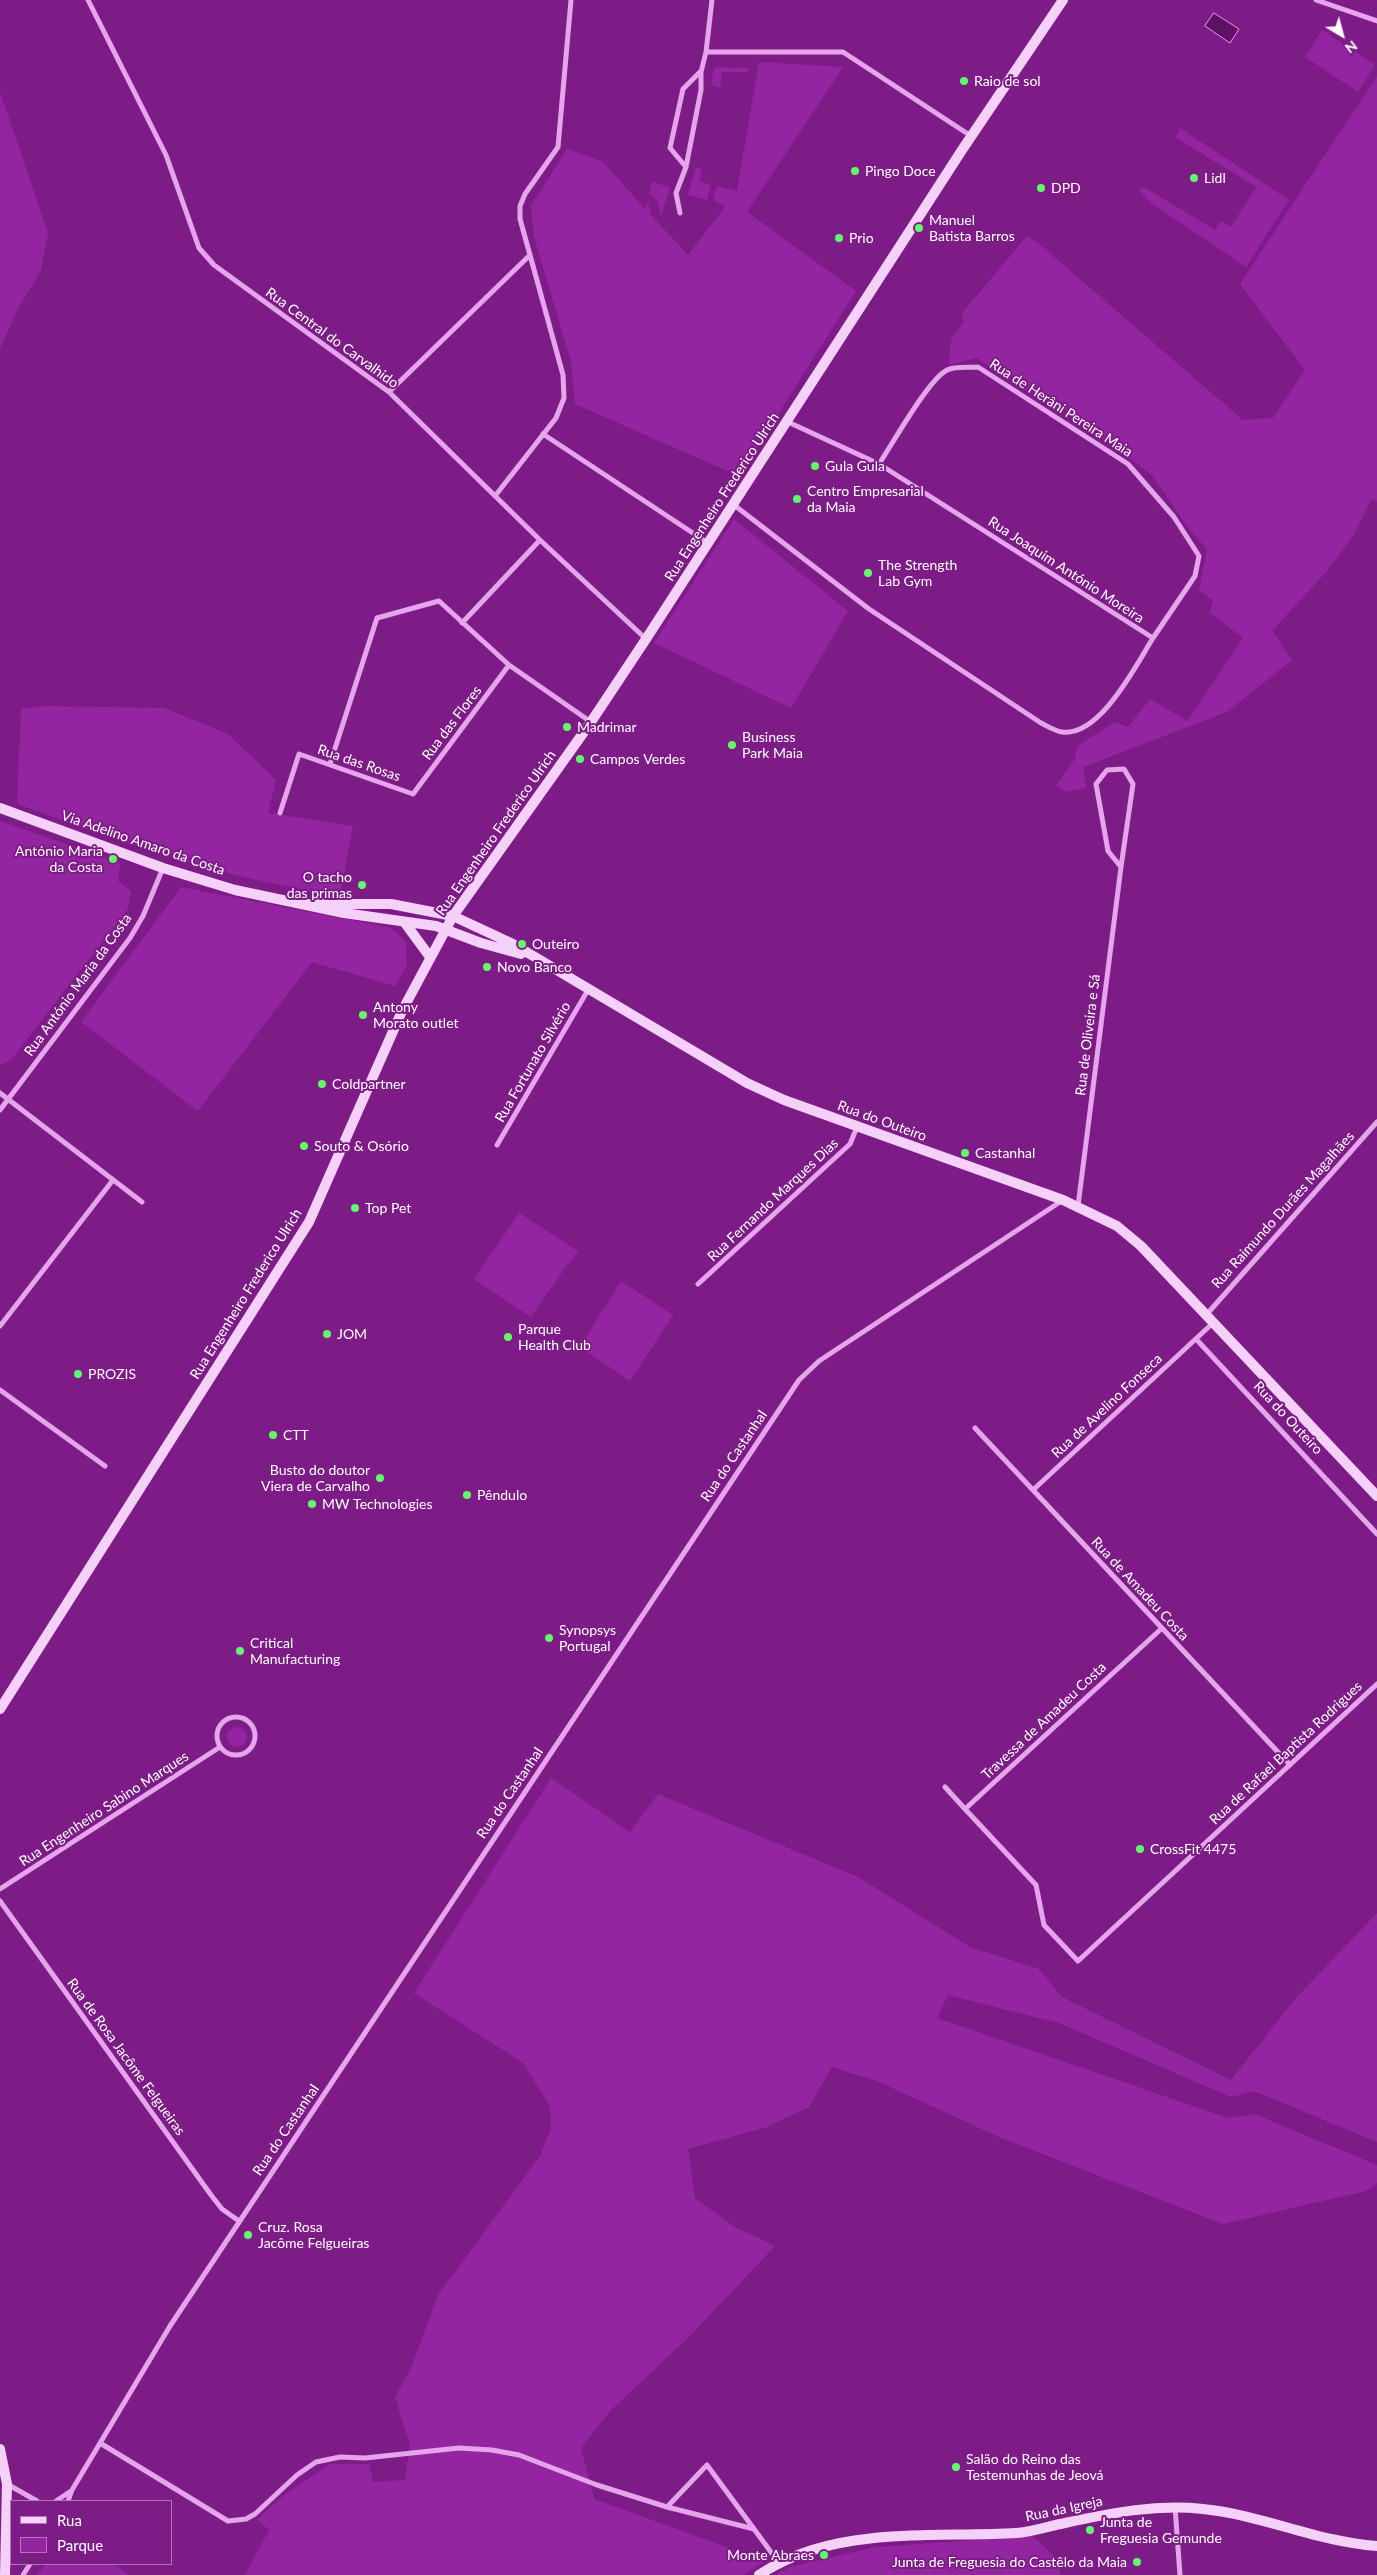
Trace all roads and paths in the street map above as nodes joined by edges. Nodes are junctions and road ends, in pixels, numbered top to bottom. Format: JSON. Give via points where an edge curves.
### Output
{"nodes":[{"id":1,"x":88,"y":0,"type":"edge"},
{"id":2,"x":571,"y":0,"type":"edge"},
{"id":3,"x":712,"y":0,"type":"edge"},
{"id":4,"x":1063,"y":0,"type":"edge"},
{"id":5,"x":1316,"y":0,"type":"edge"},
{"id":6,"x":1377,"y":21,"type":"edge"},
{"id":7,"x":706,"y":52,"type":"junction"},
{"id":8,"x":701,"y":72,"type":"junction"},
{"id":9,"x":972,"y":137,"type":"junction"},
{"id":10,"x":686,"y":167,"type":"junction"},
{"id":11,"x":680,"y":213,"type":"dead end"},
{"id":12,"x":530,"y":255,"type":"junction"},
{"id":13,"x":389,"y":392,"type":"junction"},
{"id":14,"x":788,"y":422,"type":"junction"},
{"id":15,"x":543,"y":434,"type":"junction"},
{"id":16,"x":879,"y":464,"type":"junction"},
{"id":17,"x":496,"y":496,"type":"junction"},
{"id":18,"x":734,"y":505,"type":"junction"},
{"id":19,"x":540,"y":540,"type":"junction"},
{"id":20,"x":708,"y":543,"type":"junction"},
{"id":21,"x":462,"y":622,"type":"junction"},
{"id":22,"x":1152,"y":638,"type":"junction"},
{"id":23,"x":646,"y":639,"type":"junction"},
{"id":24,"x":509,"y":665,"type":"junction"},
{"id":25,"x":591,"y":722,"type":"junction"},
{"id":26,"x":330,"y":764,"type":"junction"},
{"id":27,"x":413,"y":794,"type":"joint"},
{"id":28,"x":0,"y":808,"type":"edge"},
{"id":29,"x":280,"y":813,"type":"dead end"},
{"id":30,"x":1121,"y":867,"type":"junction"},
{"id":31,"x":163,"y":868,"type":"junction"},
{"id":32,"x":308,"y":904,"type":"junction"},
{"id":33,"x":453,"y":916,"type":"junction"},
{"id":34,"x":405,"y":923,"type":"junction"},
{"id":35,"x":445,"y":930,"type":"junction"},
{"id":36,"x":529,"y":956,"type":"junction"},
{"id":37,"x":430,"y":957,"type":"junction"},
{"id":38,"x":588,"y":990,"type":"junction"},
{"id":39,"x":0,"y":1093,"type":"edge"},
{"id":40,"x":8,"y":1099,"type":"junction"},
{"id":41,"x":0,"y":1110,"type":"edge"},
{"id":42,"x":1377,"y":1122,"type":"edge"},
{"id":43,"x":857,"y":1127,"type":"junction"},
{"id":44,"x":497,"y":1145,"type":"dead end"},
{"id":45,"x":112,"y":1180,"type":"junction"},
{"id":46,"x":1063,"y":1200,"type":"junction"},
{"id":47,"x":142,"y":1202,"type":"dead end"},
{"id":48,"x":1078,"y":1206,"type":"junction"},
{"id":49,"x":698,"y":1284,"type":"dead end"},
{"id":50,"x":1210,"y":1318,"type":"junction"},
{"id":51,"x":0,"y":1326,"type":"edge"},
{"id":52,"x":1196,"y":1339,"type":"junction"},
{"id":53,"x":0,"y":1390,"type":"edge"},
{"id":54,"x":975,"y":1428,"type":"dead end"},
{"id":55,"x":104,"y":1466,"type":"dead end"},
{"id":56,"x":1033,"y":1490,"type":"junction"},
{"id":57,"x":1377,"y":1496,"type":"edge"},
{"id":58,"x":1377,"y":1534,"type":"edge"},
{"id":59,"x":1161,"y":1629,"type":"junction"},
{"id":60,"x":1377,"y":1684,"type":"edge"},
{"id":61,"x":0,"y":1709,"type":"edge"},
{"id":62,"x":220,"y":1747,"type":"junction"},
{"id":63,"x":1290,"y":1765,"type":"junction"},
{"id":64,"x":945,"y":1787,"type":"dead end"},
{"id":65,"x":965,"y":1809,"type":"junction"},
{"id":66,"x":0,"y":1889,"type":"edge"},
{"id":67,"x":0,"y":1901,"type":"edge"},
{"id":68,"x":239,"y":2221,"type":"junction"},
{"id":69,"x":100,"y":2443,"type":"junction"},
{"id":70,"x":0,"y":2449,"type":"edge"},
{"id":71,"x":7,"y":2484,"type":"junction"},
{"id":72,"x":72,"y":2490,"type":"junction"},
{"id":73,"x":35,"y":2500,"type":"edge"},
{"id":74,"x":57,"y":2500,"type":"edge"},
{"id":75,"x":68,"y":2500,"type":"edge"},
{"id":76,"x":667,"y":2507,"type":"junction"},
{"id":77,"x":1175,"y":2507,"type":"junction"},
{"id":78,"x":9,"y":2513,"type":"edge"},
{"id":79,"x":8,"y":2528,"type":"edge"},
{"id":80,"x":754,"y":2529,"type":"junction"},
{"id":81,"x":1377,"y":2546,"type":"edge"},
{"id":82,"x":779,"y":2563,"type":"junction"},
{"id":83,"x":5,"y":2575,"type":"edge"},
{"id":84,"x":759,"y":2575,"type":"edge"},
{"id":85,"x":1180,"y":2575,"type":"edge"}],
"edges":[{"from":1,"to":13,"type":"street","name":"Rua Central do Carvalhido","via":[[166,155],[199,248],[214,265]]},
{"from":2,"to":12,"type":"street","via":[[558,147],[520,206],[520,219]]},
{"from":3,"to":7,"type":"street"},
{"from":4,"to":9,"type":"main road","name":"Rua Engenheiro Frederico Ulrich"},
{"from":5,"to":6,"type":"street"},
{"from":7,"to":8,"type":"street"},
{"from":7,"to":9,"type":"street","via":[[843,52]]},
{"from":8,"to":10,"type":"street","via":[[701,90]]},
{"from":8,"to":10,"type":"street","via":[[684,89],[670,148]]},
{"from":9,"to":14,"type":"main road","name":"Rua Engenheiro Frederico Ulrich"},
{"from":10,"to":11,"type":"street","via":[[676,193]]},
{"from":12,"to":13,"type":"street"},
{"from":12,"to":15,"type":"street","via":[[563,375],[564,398],[556,418]]},
{"from":13,"to":17,"type":"street","name":"Rua Central do Carvalhido"},
{"from":14,"to":16,"type":"street","name":"Rua Joaquim António Moreira"},
{"from":14,"to":18,"type":"main road","name":"Rua Engenheiro Frederico Ulrich"},
{"from":15,"to":17,"type":"street"},
{"from":15,"to":20,"type":"street"},
{"from":16,"to":22,"type":"street","name":"Rua Joaquim António Moreira"},
{"from":16,"to":22,"type":"street","name":"Rua de Herâni Pereira Maia","via":[[929,388],[946,371],[978,367],[1128,464],[1174,517],[1199,556],[1195,576]]},
{"from":17,"to":19,"type":"street","name":"Rua Central do Carvalhido"},
{"from":18,"to":20,"type":"main road","name":"Rua Engenheiro Frederico Ulrich"},
{"from":18,"to":22,"type":"street","name":"Rua Joaquim António Moreira","via":[[869,609],[1041,723],[1063,732],[1079,729],[1098,717],[1116,696]]},
{"from":19,"to":21,"type":"street"},
{"from":19,"to":23,"type":"street","name":"Rua Central do Carvalhido"},
{"from":20,"to":23,"type":"main road","name":"Rua Engenheiro Frederico Ulrich"},
{"from":21,"to":24,"type":"street"},
{"from":21,"to":26,"type":"street","via":[[439,601],[377,618]]},
{"from":23,"to":25,"type":"main road","name":"Rua Engenheiro Frederico Ulrich"},
{"from":24,"to":25,"type":"street"},
{"from":24,"to":27,"type":"street","name":"Rua das Flores"},
{"from":25,"to":33,"type":"main road","name":"Rua Engenheiro Frederico Ulrich"},
{"from":26,"to":27,"type":"street","name":"Rua das Rosas"},
{"from":26,"to":29,"type":"street","name":"Rua das Rosas","via":[[299,754]]},
{"from":28,"to":31,"type":"main road","name":"Via Adelino Amaro da Costa"},
{"from":30,"to":30,"type":"street","name":"Rua de Oliveira e Sá","via":[[1133,784],[1124,769],[1107,770],[1096,784],[1108,851]]},
{"from":30,"to":48,"type":"street","name":"Rua de Oliveira e Sá"},
{"from":31,"to":32,"type":"main road","name":"Via Adelino Amaro da Costa","via":[[235,890]]},
{"from":31,"to":40,"type":"street","name":"Rua António Maria da Costa","via":[[130,938]]},
{"from":32,"to":33,"type":"main road","name":"Via Adelino Amaro da Costa","via":[[391,904]]},
{"from":32,"to":34,"type":"main road","name":"Via Adelino Amaro da Costa"},
{"from":33,"to":35,"type":"main road","name":"Rua Engenheiro Frederico Ulrich"},
{"from":33,"to":36,"type":"main road","name":"Rua do Outeiro","via":[[513,944]]},
{"from":34,"to":35,"type":"main road","name":"Via Adelino Amaro da Costa"},
{"from":34,"to":37,"type":"main road"},
{"from":35,"to":36,"type":"main road","name":"Rua do Outeiro"},
{"from":35,"to":37,"type":"main road","name":"Rua Engenheiro Frederico Ulrich"},
{"from":36,"to":38,"type":"main road","name":"Rua do Outeiro"},
{"from":37,"to":61,"type":"main road","name":"Rua Engenheiro Frederico Ulrich","via":[[402,1011],[304,1229]]},
{"from":38,"to":43,"type":"main road","name":"Rua do Outeiro","via":[[748,1083]]},
{"from":38,"to":44,"type":"street","name":"Rua Fortunato Silvério"},
{"from":39,"to":40,"type":"street"},
{"from":40,"to":41,"type":"street","name":"Rua António Maria da Costa"},
{"from":40,"to":45,"type":"street"},
{"from":42,"to":50,"type":"street","name":"Rua Raimundo Durães Magalhães"},
{"from":43,"to":46,"type":"main road","name":"Rua do Outeiro"},
{"from":43,"to":49,"type":"street","name":"Rua Fernando Marques Dias","via":[[850,1144]]},
{"from":45,"to":47,"type":"street"},
{"from":45,"to":51,"type":"street"},
{"from":46,"to":48,"type":"main road","name":"Rua do Outeiro"},
{"from":46,"to":68,"type":"street","name":"Rua do Castanhal","via":[[818,1361],[799,1380]]},
{"from":48,"to":50,"type":"main road","name":"Rua do Outeiro","via":[[1117,1226],[1129,1236]]},
{"from":50,"to":52,"type":"street"},
{"from":50,"to":57,"type":"main road","name":"Rua do Outeiro"},
{"from":52,"to":56,"type":"street","name":"Rua de Avelino Fonseca"},
{"from":52,"to":58,"type":"street","name":"Rua do Outeiro"},
{"from":53,"to":55,"type":"street"},
{"from":54,"to":56,"type":"street","name":"Rua de Amadeu Costa"},
{"from":56,"to":59,"type":"street","name":"Rua de Amadeu Costa"},
{"from":59,"to":63,"type":"street","name":"Rua de Amadeu Costa"},
{"from":59,"to":65,"type":"street","name":"Travessa de Amadeu Costa"},
{"from":60,"to":63,"type":"street","name":"Rua de Rafael Baptista Rodrigues"},
{"from":62,"to":62,"type":"street","via":[[230,1755],[243,1755],[253,1746],[254,1728],[245,1719],[226,1719],[217,1735]]},
{"from":62,"to":66,"type":"street","name":"Rua Engenheiro Sabino Marques"},
{"from":63,"to":65,"type":"street","name":"Rua de Rafael Baptista Rodrigues","via":[[1078,1961],[1044,1926],[1036,1885]]},
{"from":64,"to":65,"type":"street"},
{"from":67,"to":68,"type":"street","name":"Rua de Rosa Jacôme Felgueiras","via":[[222,2210]]},
{"from":68,"to":69,"type":"street","name":"Rua do Castanhal","via":[[170,2326]]},
{"from":69,"to":72,"type":"street","name":"Rua do Castanhal"},
{"from":69,"to":76,"type":"street","via":[[228,2521],[256,2514],[297,2475],[316,2462],[340,2457],[365,2458],[458,2448],[519,2455],[574,2477]]},
{"from":70,"to":71,"type":"main road"},
{"from":71,"to":73,"type":"street"},
{"from":71,"to":78,"type":"main road"},
{"from":72,"to":74,"type":"street","name":"Rua do Castanhal"},
{"from":72,"to":75,"type":"street","name":"Rua do Castanhal"},
{"from":76,"to":80,"type":"street"},
{"from":76,"to":80,"type":"street","via":[[707,2465]]},
{"from":77,"to":81,"type":"main road","name":"Rua da Igreja","via":[[1205,2509],[1318,2537]]},
{"from":77,"to":82,"type":"main road","name":"Rua da Igreja","via":[[1134,2508],[1018,2533],[864,2540],[813,2548]]},
{"from":77,"to":85,"type":"street"},
{"from":78,"to":79,"type":"main road"},
{"from":79,"to":83,"type":"main road"},
{"from":80,"to":82,"type":"street"},
{"from":82,"to":84,"type":"main road","name":"Rua da Igreja"}]}
